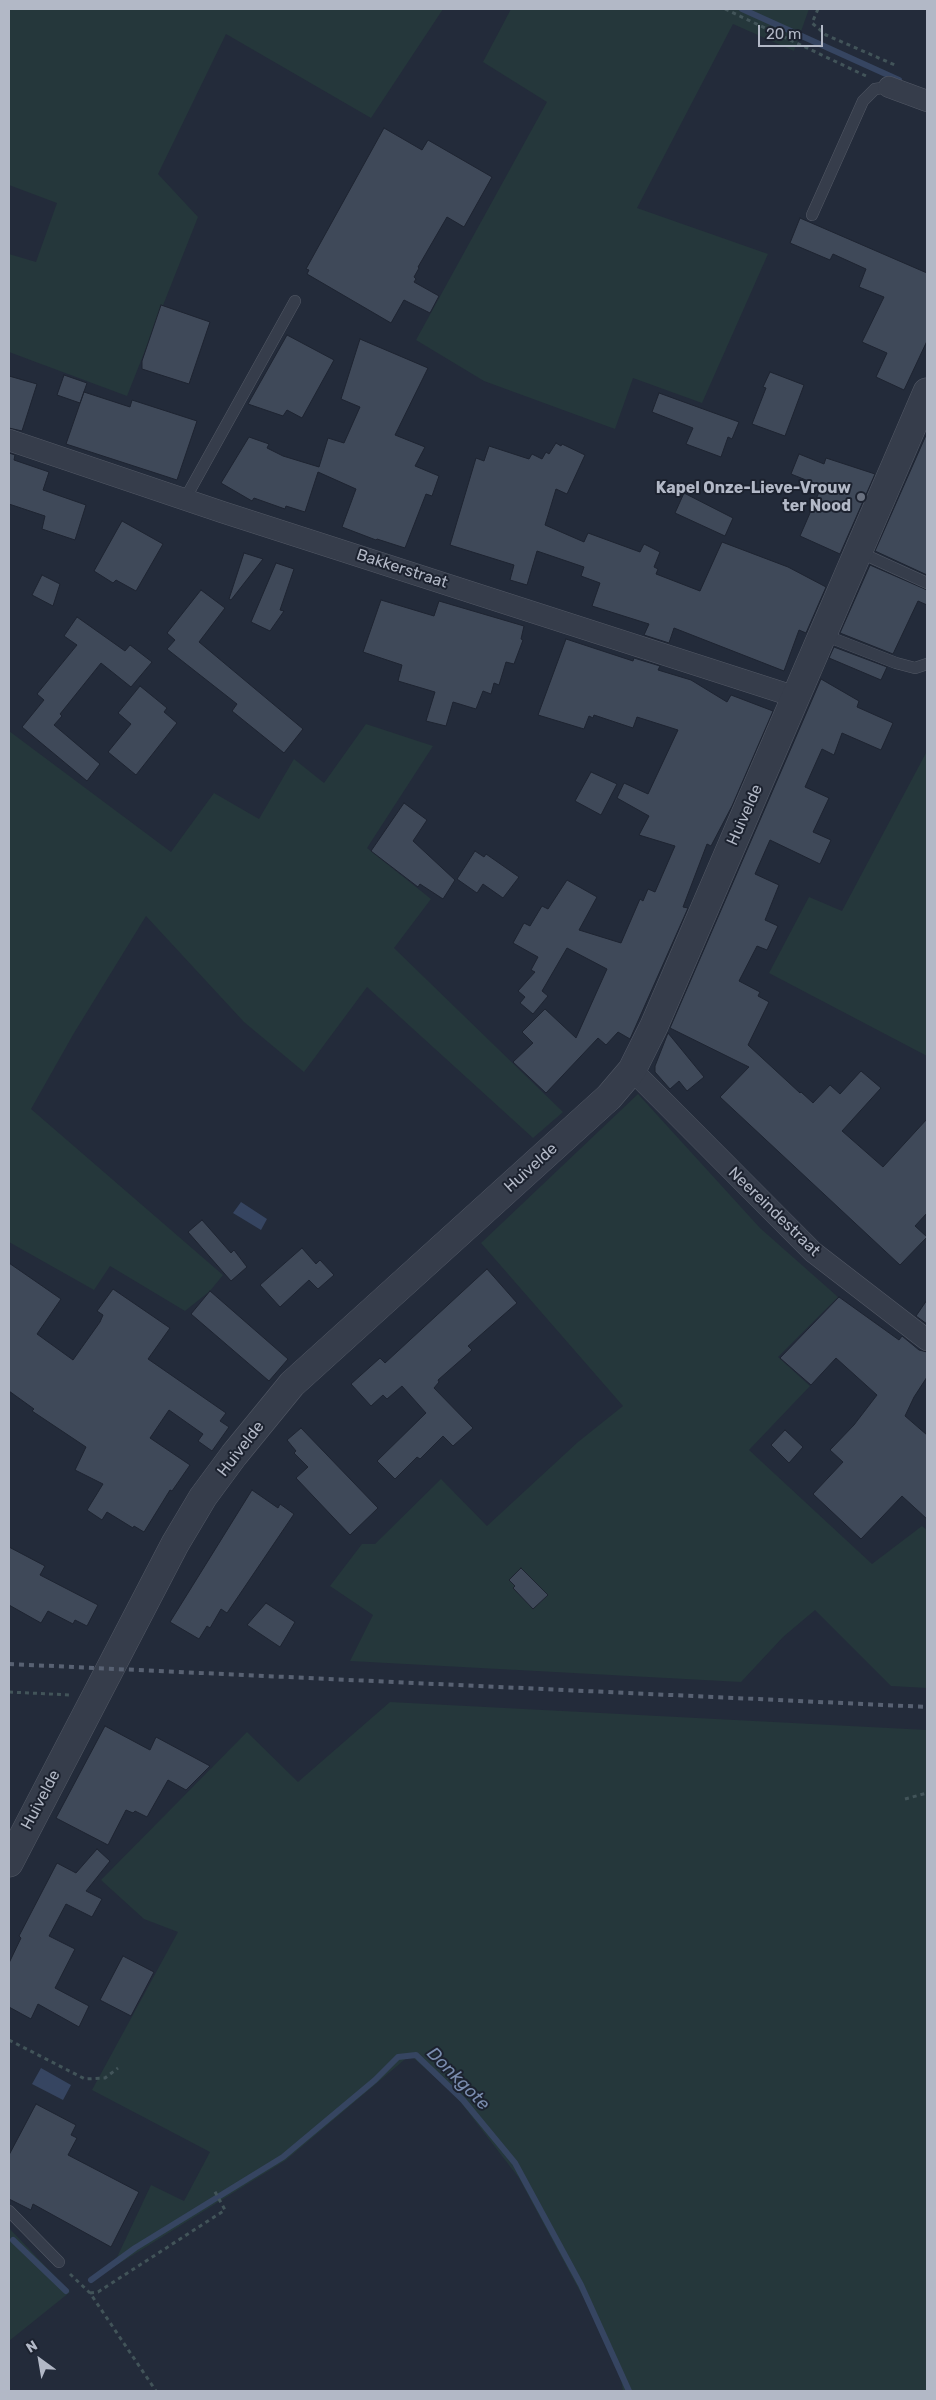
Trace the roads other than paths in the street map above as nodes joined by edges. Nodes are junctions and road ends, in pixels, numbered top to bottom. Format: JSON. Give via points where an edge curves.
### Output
{"nodes":[{"id":1,"x":889,"y":86,"type":"joint"},
{"id":2,"x":927,"y":101,"type":"edge"},
{"id":3,"x":812,"y":215,"type":"dead end"},
{"id":4,"x":295,"y":301,"type":"dead end"},
{"id":5,"x":927,"y":392,"type":"edge"},
{"id":6,"x":9,"y":440,"type":"edge"},
{"id":7,"x":184,"y":499,"type":"junction"},
{"id":8,"x":859,"y":552,"type":"junction"},
{"id":9,"x":927,"y":583,"type":"edge"},
{"id":10,"x":824,"y":634,"type":"junction"},
{"id":11,"x":927,"y":664,"type":"edge"},
{"id":12,"x":796,"y":697,"type":"junction"},
{"id":13,"x":632,"y":1070,"type":"junction"},
{"id":14,"x":927,"y":1340,"type":"edge"},
{"id":15,"x":9,"y":1863,"type":"edge"},
{"id":16,"x":9,"y":2210,"type":"edge"},
{"id":17,"x":59,"y":2262,"type":"road end"}],
"edges":[{"from":1,"to":2,"type":"street"},
{"from":1,"to":3,"type":"lane","via":[[875,89],[863,101]]},
{"from":4,"to":7,"type":"lane"},
{"from":5,"to":8,"type":"street","name":"Huivelde"},
{"from":6,"to":7,"type":"street","name":"Bakkerstraat"},
{"from":7,"to":12,"type":"street","name":"Bakkerstraat"},
{"from":8,"to":9,"type":"lane"},
{"from":8,"to":10,"type":"street","name":"Huivelde"},
{"from":10,"to":11,"type":"lane","via":[[896,663],[915,668]]},
{"from":10,"to":12,"type":"street","name":"Huivelde"},
{"from":12,"to":13,"type":"street","name":"Huivelde"},
{"from":13,"to":14,"type":"street","name":"Neereindestraat","via":[[813,1252]]},
{"from":13,"to":15,"type":"street","name":"Huivelde","via":[[602,1104],[292,1384],[234,1455],[170,1551]]},
{"from":16,"to":17,"type":"lane"}]}
